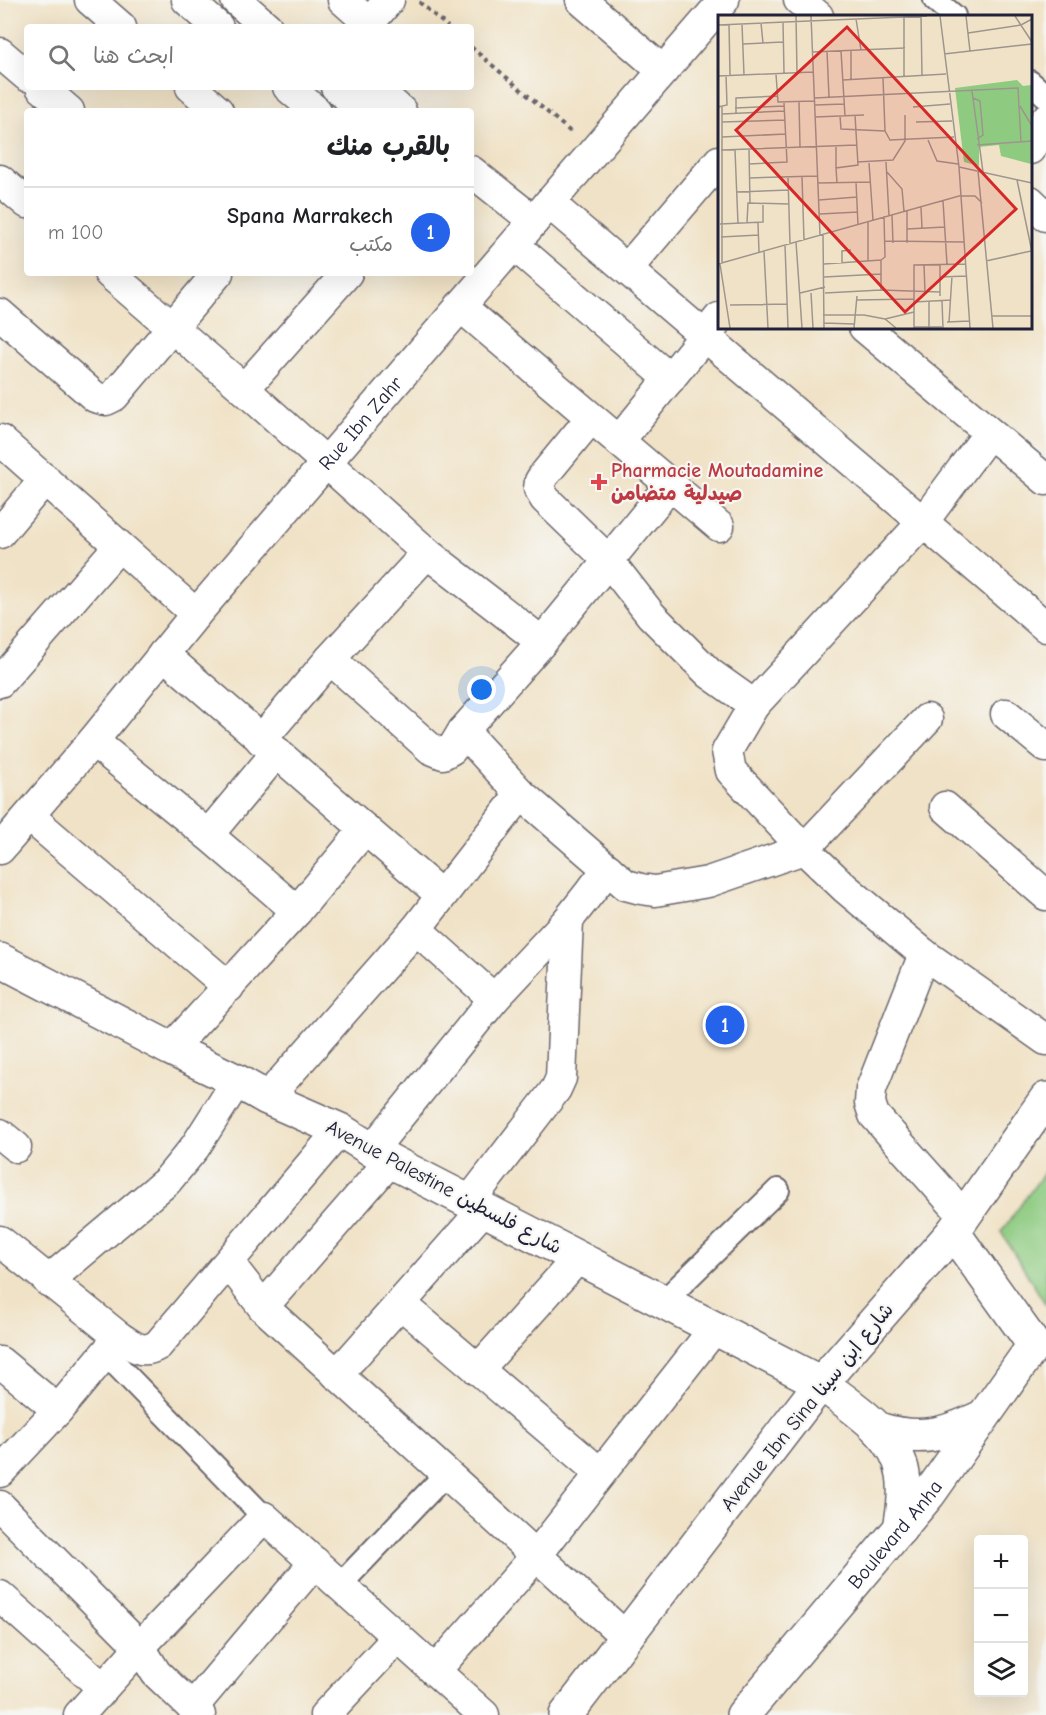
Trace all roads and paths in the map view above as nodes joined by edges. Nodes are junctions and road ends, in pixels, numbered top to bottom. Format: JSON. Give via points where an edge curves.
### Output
{"nodes":[{"id":1,"x":90,"y":0,"type":"edge"},
{"id":2,"x":187,"y":0,"type":"edge"},
{"id":3,"x":236,"y":0,"type":"edge"},
{"id":4,"x":343,"y":0,"type":"edge"},
{"id":5,"x":389,"y":0,"type":"edge"},
{"id":6,"x":416,"y":0,"type":"edge"},
{"id":7,"x":581,"y":0,"type":"edge"},
{"id":8,"x":724,"y":0,"type":"edge"},
{"id":9,"x":799,"y":0,"type":"edge"},
{"id":10,"x":935,"y":0,"type":"edge"},
{"id":11,"x":817,"y":15,"type":"edge"},
{"id":12,"x":953,"y":15,"type":"edge"},
{"id":13,"x":118,"y":24,"type":"edge"},
{"id":14,"x":215,"y":24,"type":"edge"},
{"id":15,"x":264,"y":24,"type":"edge"},
{"id":16,"x":367,"y":24,"type":"edge"},
{"id":17,"x":369,"y":24,"type":"edge"},
{"id":18,"x":444,"y":24,"type":"edge"},
{"id":19,"x":474,"y":50,"type":"edge"},
{"id":20,"x":0,"y":53,"type":"edge"},
{"id":21,"x":663,"y":71,"type":"junction"},
{"id":22,"x":24,"y":73,"type":"edge"},
{"id":23,"x":1031,"y":84,"type":"edge"},
{"id":24,"x":44,"y":90,"type":"edge"},
{"id":25,"x":194,"y":90,"type":"edge"},
{"id":26,"x":292,"y":90,"type":"edge"},
{"id":27,"x":359,"y":96,"type":"edge"},
{"id":28,"x":1046,"y":96,"type":"edge"},
{"id":29,"x":65,"y":108,"type":"edge"},
{"id":30,"x":215,"y":108,"type":"edge"},
{"id":31,"x":312,"y":108,"type":"edge"},
{"id":32,"x":393,"y":108,"type":"edge"},
{"id":33,"x":1046,"y":119,"type":"edge"},
{"id":34,"x":1031,"y":145,"type":"edge"},
{"id":35,"x":595,"y":152,"type":"junction"},
{"id":36,"x":718,"y":162,"type":"edge"},
{"id":37,"x":474,"y":173,"type":"edge"},
{"id":38,"x":0,"y":180,"type":"edge"},
{"id":39,"x":24,"y":200,"type":"edge"},
{"id":40,"x":1031,"y":203,"type":"edge"},
{"id":41,"x":542,"y":212,"type":"junction"},
{"id":42,"x":1046,"y":216,"type":"edge"},
{"id":43,"x":514,"y":245,"type":"junction"},
{"id":44,"x":627,"y":269,"type":"junction"},
{"id":45,"x":112,"y":276,"type":"edge"},
{"id":46,"x":216,"y":276,"type":"edge"},
{"id":47,"x":344,"y":276,"type":"edge"},
{"id":48,"x":460,"y":306,"type":"junction"},
{"id":49,"x":0,"y":314,"type":"edge"},
{"id":50,"x":712,"y":327,"type":"edge"},
{"id":51,"x":173,"y":328,"type":"junction"},
{"id":52,"x":865,"y":328,"type":"edge"},
{"id":53,"x":670,"y":379,"type":"junction"},
{"id":54,"x":244,"y":389,"type":"junction"},
{"id":55,"x":591,"y":418,"type":"junction"},
{"id":56,"x":989,"y":433,"type":"junction"},
{"id":57,"x":0,"y":440,"type":"edge"},
{"id":58,"x":620,"y":441,"type":"junction"},
{"id":59,"x":326,"y":463,"type":"junction"},
{"id":60,"x":45,"y":479,"type":"junction"},
{"id":61,"x":1046,"y":480,"type":"edge"},
{"id":62,"x":671,"y":484,"type":"junction"},
{"id":63,"x":923,"y":522,"type":"junction"},
{"id":64,"x":718,"y":526,"type":"dead end"},
{"id":65,"x":0,"y":533,"type":"edge"},
{"id":66,"x":118,"y":547,"type":"junction"},
{"id":67,"x":427,"y":553,"type":"junction"},
{"id":68,"x":608,"y":560,"type":"junction"},
{"id":69,"x":196,"y":614,"type":"junction"},
{"id":70,"x":1046,"y":627,"type":"edge"},
{"id":71,"x":542,"y":642,"type":"junction"},
{"id":72,"x":163,"y":654,"type":"junction"},
{"id":73,"x":330,"y":659,"type":"junction"},
{"id":74,"x":0,"y":682,"type":"edge"},
{"id":75,"x":754,"y":705,"type":"junction"},
{"id":76,"x":1006,"y":714,"type":"dead end"},
{"id":77,"x":927,"y":719,"type":"dead end"},
{"id":78,"x":463,"y":730,"type":"junction"},
{"id":79,"x":93,"y":741,"type":"junction"},
{"id":80,"x":269,"y":746,"type":"junction"},
{"id":81,"x":1046,"y":747,"type":"edge"},
{"id":82,"x":521,"y":794,"type":"junction"},
{"id":83,"x":945,"y":807,"type":"dead end"},
{"id":84,"x":29,"y":816,"type":"junction"},
{"id":85,"x":364,"y":829,"type":"junction"},
{"id":86,"x":208,"y":835,"type":"junction"},
{"id":87,"x":0,"y":849,"type":"edge"},
{"id":88,"x":804,"y":849,"type":"junction"},
{"id":89,"x":608,"y":869,"type":"junction"},
{"id":90,"x":441,"y":895,"type":"junction"},
{"id":91,"x":1046,"y":895,"type":"edge"},
{"id":92,"x":297,"y":911,"type":"junction"},
{"id":93,"x":568,"y":920,"type":"junction"},
{"id":94,"x":417,"y":929,"type":"junction"},
{"id":95,"x":924,"y":954,"type":"junction"},
{"id":96,"x":0,"y":960,"type":"edge"},
{"id":97,"x":229,"y":987,"type":"junction"},
{"id":98,"x":494,"y":999,"type":"junction"},
{"id":99,"x":1046,"y":1040,"type":"edge"},
{"id":100,"x":171,"y":1049,"type":"junction"},
{"id":101,"x":237,"y":1081,"type":"junction"},
{"id":102,"x":267,"y":1098,"type":"junction"},
{"id":103,"x":1046,"y":1099,"type":"edge"},
{"id":104,"x":340,"y":1130,"type":"junction"},
{"id":105,"x":380,"y":1156,"type":"junction"},
{"id":106,"x":778,"y":1190,"type":"dead end"},
{"id":107,"x":476,"y":1206,"type":"junction"},
{"id":108,"x":959,"y":1224,"type":"junction"},
{"id":109,"x":0,"y":1241,"type":"edge"},
{"id":110,"x":578,"y":1258,"type":"junction"},
{"id":111,"x":229,"y":1263,"type":"junction"},
{"id":112,"x":48,"y":1281,"type":"junction"},
{"id":113,"x":400,"y":1302,"type":"junction"},
{"id":114,"x":663,"y":1302,"type":"junction"},
{"id":115,"x":263,"y":1307,"type":"junction"},
{"id":116,"x":714,"y":1329,"type":"junction"},
{"id":117,"x":112,"y":1345,"type":"junction"},
{"id":118,"x":1040,"y":1354,"type":"edge"},
{"id":119,"x":0,"y":1362,"type":"edge"},
{"id":120,"x":478,"y":1370,"type":"junction"},
{"id":121,"x":336,"y":1374,"type":"junction"},
{"id":122,"x":821,"y":1383,"type":"junction"},
{"id":123,"x":58,"y":1410,"type":"junction"},
{"id":124,"x":982,"y":1417,"type":"junction"},
{"id":125,"x":878,"y":1429,"type":"junction"},
{"id":126,"x":0,"y":1472,"type":"edge"},
{"id":127,"x":600,"y":1473,"type":"junction"},
{"id":128,"x":446,"y":1474,"type":"junction"},
{"id":129,"x":0,"y":1506,"type":"edge"},
{"id":130,"x":264,"y":1517,"type":"junction"},
{"id":131,"x":900,"y":1529,"type":"junction"},
{"id":132,"x":536,"y":1556,"type":"junction"},
{"id":133,"x":315,"y":1562,"type":"junction"},
{"id":134,"x":340,"y":1585,"type":"junction"},
{"id":135,"x":0,"y":1596,"type":"edge"},
{"id":136,"x":398,"y":1637,"type":"junction"},
{"id":137,"x":626,"y":1637,"type":"junction"},
{"id":138,"x":140,"y":1647,"type":"junction"},
{"id":139,"x":435,"y":1671,"type":"junction"},
{"id":140,"x":94,"y":1705,"type":"edge"},
{"id":141,"x":339,"y":1710,"type":"edge"},
{"id":142,"x":196,"y":1711,"type":"edge"},
{"id":143,"x":484,"y":1715,"type":"edge"},
{"id":144,"x":566,"y":1715,"type":"edge"},
{"id":145,"x":743,"y":1715,"type":"edge"}],
"edges":[{"from":1,"to":13,"type":"street"},
{"from":2,"to":14,"type":"street"},
{"from":3,"to":15,"type":"street"},
{"from":4,"to":16,"type":"street"},
{"from":5,"to":17,"type":"street"},
{"from":6,"to":18,"type":"path"},
{"from":7,"to":21,"type":"street"},
{"from":8,"to":21,"type":"street","name":"Rue Ibn Zahr"},
{"from":9,"to":11,"type":"street"},
{"from":10,"to":12,"type":"street"},
{"from":19,"to":35,"type":"path"},
{"from":20,"to":22,"type":"street"},
{"from":21,"to":35,"type":"street","name":"Rue Ibn Zahr"},
{"from":23,"to":28,"type":"street"},
{"from":24,"to":29,"type":"street"},
{"from":25,"to":30,"type":"street"},
{"from":26,"to":31,"type":"street"},
{"from":27,"to":32,"type":"street"},
{"from":33,"to":34,"type":"street"},
{"from":35,"to":41,"type":"street","name":"Rue Ibn Zahr"},
{"from":36,"to":44,"type":"street"},
{"from":37,"to":41,"type":"street"},
{"from":38,"to":39,"type":"street"},
{"from":40,"to":42,"type":"street"},
{"from":41,"to":43,"type":"street","name":"Rue Ibn Zahr"},
{"from":41,"to":44,"type":"street"},
{"from":43,"to":48,"type":"street","name":"Rue Ibn Zahr"},
{"from":43,"to":53,"type":"street"},
{"from":44,"to":50,"type":"street"},
{"from":45,"to":51,"type":"street"},
{"from":46,"to":51,"type":"street"},
{"from":47,"to":54,"type":"street"},
{"from":48,"to":55,"type":"street"},
{"from":48,"to":59,"type":"street","name":"Rue Ibn Zahr"},
{"from":49,"to":51,"type":"street","via":[[95,397],[106,400],[114,396]]},
{"from":50,"to":53,"type":"street"},
{"from":50,"to":63,"type":"street"},
{"from":51,"to":54,"type":"street"},
{"from":52,"to":56,"type":"street"},
{"from":53,"to":58,"type":"street"},
{"from":54,"to":59,"type":"street"},
{"from":55,"to":58,"type":"street"},
{"from":55,"to":68,"type":"street","via":[[544,475],[539,489]]},
{"from":56,"to":61,"type":"street"},
{"from":56,"to":63,"type":"street"},
{"from":57,"to":60,"type":"street"},
{"from":58,"to":62,"type":"street"},
{"from":59,"to":67,"type":"street"},
{"from":59,"to":69,"type":"street","name":"Rue Ibn Zahr"},
{"from":60,"to":65,"type":"street"},
{"from":60,"to":66,"type":"street"},
{"from":62,"to":64,"type":"street"},
{"from":62,"to":68,"type":"street"},
{"from":63,"to":70,"type":"street"},
{"from":63,"to":75,"type":"street"},
{"from":66,"to":69,"type":"street"},
{"from":66,"to":74,"type":"street"},
{"from":67,"to":71,"type":"street"},
{"from":67,"to":73,"type":"street"},
{"from":68,"to":71,"type":"street"},
{"from":68,"to":75,"type":"street","via":[[651,615],[709,673]]},
{"from":69,"to":72,"type":"street","name":"Rue Ibn Zahr"},
{"from":71,"to":78,"type":"street"},
{"from":72,"to":79,"type":"street","name":"Rue Ibn Zahr"},
{"from":72,"to":80,"type":"street"},
{"from":73,"to":78,"type":"street","via":[[431,749],[443,754],[452,749]]},
{"from":73,"to":80,"type":"street"},
{"from":75,"to":88,"type":"street","via":[[727,751],[731,771]]},
{"from":76,"to":81,"type":"street"},
{"from":77,"to":88,"type":"street"},
{"from":78,"to":82,"type":"street"},
{"from":79,"to":84,"type":"street","name":"Rue Ibn Zahr"},
{"from":79,"to":86,"type":"street"},
{"from":80,"to":85,"type":"street"},
{"from":80,"to":86,"type":"street"},
{"from":82,"to":89,"type":"street"},
{"from":82,"to":90,"type":"street"},
{"from":83,"to":91,"type":"street"},
{"from":84,"to":87,"type":"street","name":"Rue Ibn Zahr"},
{"from":84,"to":97,"type":"street"},
{"from":85,"to":90,"type":"street"},
{"from":85,"to":92,"type":"street"},
{"from":86,"to":92,"type":"street"},
{"from":88,"to":89,"type":"street","via":[[708,882],[656,891],[626,885]]},
{"from":88,"to":95,"type":"street"},
{"from":89,"to":93,"type":"street"},
{"from":90,"to":94,"type":"street"},
{"from":92,"to":97,"type":"street"},
{"from":93,"to":98,"type":"street"},
{"from":93,"to":107,"type":"street","via":[[561,1078]]},
{"from":94,"to":98,"type":"street"},
{"from":94,"to":102,"type":"street"},
{"from":95,"to":99,"type":"street"},
{"from":95,"to":108,"type":"street","via":[[871,1089],[870,1103],[874,1115]]},
{"from":96,"to":100,"type":"street","name":"Avenue Palestine شارع فلسطين"},
{"from":97,"to":100,"type":"street"},
{"from":98,"to":105,"type":"street"},
{"from":100,"to":101,"type":"street","name":"Avenue Palestine شارع فلسطين"},
{"from":101,"to":102,"type":"street","name":"Avenue Palestine شارع فلسطين"},
{"from":101,"to":112,"type":"street","via":[[195,1147],[167,1181]]},
{"from":102,"to":104,"type":"street","name":"Avenue Palestine شارع فلسطين"},
{"from":103,"to":108,"type":"street","name":"Avenue Ibn Sina شارع ابن سينا"},
{"from":104,"to":105,"type":"street","name":"Avenue Palestine شارع فلسطين"},
{"from":104,"to":111,"type":"street"},
{"from":105,"to":107,"type":"street","name":"Avenue Palestine شارع فلسطين"},
{"from":105,"to":115,"type":"street"},
{"from":106,"to":114,"type":"street"},
{"from":107,"to":110,"type":"street","name":"Avenue Palestine شارع فلسطين"},
{"from":107,"to":113,"type":"street"},
{"from":108,"to":118,"type":"street"},
{"from":108,"to":122,"type":"street","name":"Avenue Ibn Sina شارع ابن سينا"},
{"from":109,"to":112,"type":"street"},
{"from":110,"to":114,"type":"street","name":"Avenue Palestine شارع فلسطين"},
{"from":110,"to":120,"type":"street"},
{"from":111,"to":115,"type":"street"},
{"from":111,"to":117,"type":"street","via":[[158,1345],[150,1350]]},
{"from":112,"to":117,"type":"street"},
{"from":113,"to":120,"type":"street"},
{"from":113,"to":121,"type":"street"},
{"from":114,"to":116,"type":"street","name":"Avenue Palestine شارع فلسطين"},
{"from":115,"to":121,"type":"street"},
{"from":116,"to":122,"type":"street","name":"Avenue Palestine شارع فلسطين"},
{"from":116,"to":127,"type":"street"},
{"from":117,"to":123,"type":"street"},
{"from":117,"to":130,"type":"street"},
{"from":118,"to":124,"type":"street","name":"Boulevard Anha"},
{"from":119,"to":123,"type":"street"},
{"from":120,"to":127,"type":"street"},
{"from":121,"to":128,"type":"street"},
{"from":122,"to":125,"type":"street","name":"Avenue Palestine شارع فلسطين"},
{"from":122,"to":137,"type":"street","name":"Avenue Ibn Sina شارع ابن سينا"},
{"from":123,"to":126,"type":"street"},
{"from":124,"to":125,"type":"street","name":"Avenue Palestine شارع فلسطين","via":[[953,1431],[920,1437]]},
{"from":124,"to":131,"type":"street","name":"Boulevard Anha"},
{"from":125,"to":131,"type":"street","name":"Avenue Palestine شارع فلسطين","via":[[890,1443],[903,1472]]},
{"from":127,"to":132,"type":"street"},
{"from":128,"to":132,"type":"street"},
{"from":128,"to":134,"type":"street"},
{"from":129,"to":138,"type":"street"},
{"from":130,"to":133,"type":"street"},
{"from":130,"to":138,"type":"street"},
{"from":131,"to":145,"type":"street","name":"Boulevard Anha"},
{"from":132,"to":137,"type":"street"},
{"from":132,"to":139,"type":"street"},
{"from":133,"to":134,"type":"street"},
{"from":133,"to":142,"type":"street"},
{"from":134,"to":136,"type":"street"},
{"from":135,"to":140,"type":"street"},
{"from":136,"to":139,"type":"street"},
{"from":136,"to":141,"type":"street"},
{"from":137,"to":144,"type":"street","name":"Avenue Ibn Sina شارع ابن سينا"},
{"from":138,"to":140,"type":"street"},
{"from":138,"to":142,"type":"street","via":[[156,1673]]},
{"from":139,"to":143,"type":"street"}]}
